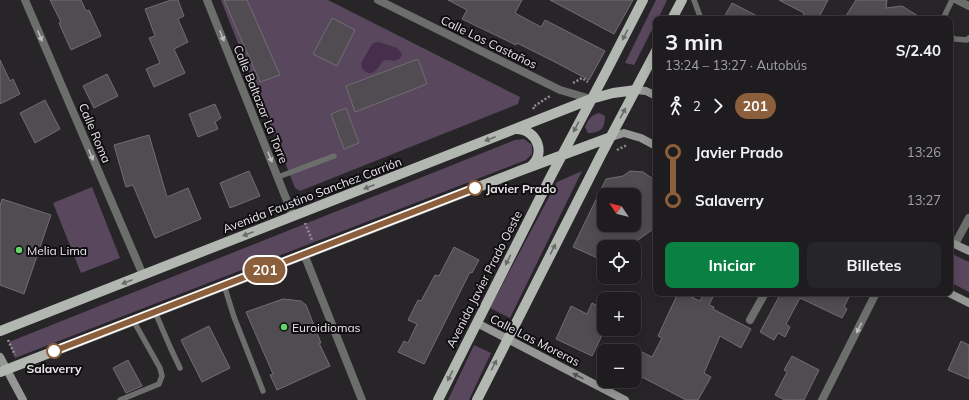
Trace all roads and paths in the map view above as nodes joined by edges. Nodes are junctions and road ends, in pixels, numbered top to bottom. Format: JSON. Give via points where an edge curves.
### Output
{"nodes":[{"id":1,"x":25,"y":0,"type":"edge"},
{"id":2,"x":207,"y":0,"type":"edge"},
{"id":3,"x":378,"y":0,"type":"edge"},
{"id":4,"x":643,"y":0,"type":"edge"},
{"id":5,"x":682,"y":0,"type":"edge"},
{"id":6,"x":694,"y":0,"type":"edge"},
{"id":7,"x":952,"y":0,"type":"edge"},
{"id":8,"x":957,"y":0,"type":"edge"},
{"id":9,"x":969,"y":6,"type":"edge"},
{"id":10,"x":674,"y":16,"type":"edge"},
{"id":11,"x":700,"y":16,"type":"edge"},
{"id":12,"x":944,"y":16,"type":"edge"},
{"id":13,"x":953,"y":38,"type":"edge"},
{"id":14,"x":969,"y":38,"type":"edge"},
{"id":15,"x":652,"y":65,"type":"edge"},
{"id":16,"x":590,"y":82,"type":"dead end"},
{"id":17,"x":560,"y":90,"type":"junction"},
{"id":18,"x":636,"y":90,"type":"junction"},
{"id":19,"x":653,"y":94,"type":"edge"},
{"id":20,"x":591,"y":99,"type":"junction"},
{"id":21,"x":539,"y":120,"type":"junction"},
{"id":22,"x":514,"y":130,"type":"junction"},
{"id":23,"x":611,"y":137,"type":"junction"},
{"id":24,"x":641,"y":138,"type":"junction"},
{"id":25,"x":653,"y":144,"type":"edge"},
{"id":26,"x":562,"y":155,"type":"junction"},
{"id":27,"x":334,"y":156,"type":"dead end"},
{"id":28,"x":600,"y":157,"type":"junction"},
{"id":29,"x":528,"y":168,"type":"junction"},
{"id":30,"x":278,"y":177,"type":"junction"},
{"id":31,"x":297,"y":215,"type":"junction"},
{"id":32,"x":969,"y":218,"type":"edge"},
{"id":33,"x":953,"y":243,"type":"edge"},
{"id":34,"x":316,"y":250,"type":"junction"},
{"id":35,"x":969,"y":251,"type":"edge"},
{"id":36,"x":304,"y":254,"type":"junction"},
{"id":37,"x":143,"y":275,"type":"junction"},
{"id":38,"x":224,"y":285,"type":"junction"},
{"id":39,"x":953,"y":295,"type":"edge"},
{"id":40,"x":763,"y":296,"type":"edge"},
{"id":41,"x":874,"y":296,"type":"edge"},
{"id":42,"x":969,"y":303,"type":"edge"},
{"id":43,"x":155,"y":312,"type":"junction"},
{"id":44,"x":133,"y":320,"type":"junction"},
{"id":45,"x":750,"y":320,"type":"dead end"},
{"id":46,"x":477,"y":323,"type":"junction"},
{"id":47,"x":3,"y":335,"type":"edge"},
{"id":48,"x":508,"y":339,"type":"junction"},
{"id":49,"x":0,"y":357,"type":"edge"},
{"id":50,"x":16,"y":358,"type":"dead end"},
{"id":51,"x":180,"y":368,"type":"dead end"},
{"id":52,"x":3,"y":370,"type":"edge"},
{"id":53,"x":264,"y":391,"type":"dead end"},
{"id":54,"x":23,"y":400,"type":"edge"},
{"id":55,"x":120,"y":400,"type":"edge"},
{"id":56,"x":362,"y":400,"type":"edge"},
{"id":57,"x":438,"y":400,"type":"edge"},
{"id":58,"x":477,"y":400,"type":"edge"},
{"id":59,"x":626,"y":400,"type":"edge"},
{"id":60,"x":822,"y":400,"type":"edge"}],
"edges":[{"from":1,"to":37,"type":"street","name":"Calle Roma","one_way":true},
{"from":2,"to":30,"type":"street","name":"Calle Baltazar La Torre","one_way":true},
{"from":3,"to":17,"type":"street","name":"Calle Los Castaños"},
{"from":4,"to":20,"type":"main road","name":"Avenida Javier Prado Oeste","one_way":true},
{"from":5,"to":10,"type":"main road"},
{"from":6,"to":11,"type":"lane"},
{"from":7,"to":12,"type":"lane"},
{"from":8,"to":9,"type":"street"},
{"from":13,"to":14,"type":"lane","via":[[967,40]]},
{"from":15,"to":18,"type":"main road"},
{"from":16,"to":17,"type":"path","via":[[582,78]]},
{"from":17,"to":20,"type":"street","name":"Calle Los Castaños"},
{"from":17,"to":21,"type":"path","via":[[533,107]]},
{"from":18,"to":19,"type":"street"},
{"from":18,"to":20,"type":"main road","name":"Avenida Faustino Sanchez Carrión"},
{"from":23,"to":18,"type":"main road","one_way":true},
{"from":20,"to":21,"type":"main road","name":"Avenida Faustino Sanchez Carrión"},
{"from":20,"to":26,"type":"main road","name":"Avenida Javier Prado Oeste","one_way":true},
{"from":21,"to":22,"type":"main road","name":"Avenida Faustino Sanchez Carrión"},
{"from":22,"to":29,"type":"main road","via":[[527,131],[538,145],[536,160]]},
{"from":22,"to":31,"type":"main road","name":"Avenida Faustino Sanchez Carrión","one_way":true},
{"from":23,"to":24,"type":"street","via":[[624,133]]},
{"from":23,"to":26,"type":"main road"},
{"from":23,"to":28,"type":"main road"},
{"from":24,"to":25,"type":"street"},
{"from":24,"to":28,"type":"path"},
{"from":26,"to":29,"type":"main road"},
{"from":26,"to":46,"type":"main road","name":"Avenida Javier Prado Oeste","one_way":true},
{"from":27,"to":30,"type":"lane"},
{"from":48,"to":28,"type":"main road","one_way":true},
{"from":29,"to":34,"type":"main road"},
{"from":30,"to":31,"type":"street","name":"Calle Baltazar La Torre"},
{"from":31,"to":34,"type":"path"},
{"from":31,"to":37,"type":"main road","name":"Avenida Faustino Sanchez Carrión","one_way":true},
{"from":32,"to":33,"type":"street"},
{"from":33,"to":35,"type":"street"},
{"from":34,"to":36,"type":"main road"},
{"from":36,"to":38,"type":"main road"},
{"from":36,"to":56,"type":"street"},
{"from":37,"to":47,"type":"main road","name":"Avenida Faustino Sanchez Carrión","one_way":true},
{"from":38,"to":43,"type":"main road"},
{"from":38,"to":53,"type":"lane"},
{"from":39,"to":42,"type":"street"},
{"from":40,"to":45,"type":"street"},
{"from":41,"to":60,"type":"street","one_way":true},
{"from":43,"to":44,"type":"main road"},
{"from":43,"to":51,"type":"lane"},
{"from":44,"to":52,"type":"main road"},
{"from":44,"to":55,"type":"lane","via":[[162,376],[159,384]]},
{"from":46,"to":48,"type":"street","name":"Calle Las Moreras"},
{"from":46,"to":57,"type":"main road","name":"Avenida Javier Prado Oeste","one_way":true},
{"from":47,"to":50,"type":"path"},
{"from":58,"to":48,"type":"main road","one_way":true},
{"from":59,"to":48,"type":"street","name":"Calle Las Moreras","one_way":true},
{"from":49,"to":52,"type":"street"},
{"from":52,"to":54,"type":"street"}]}
